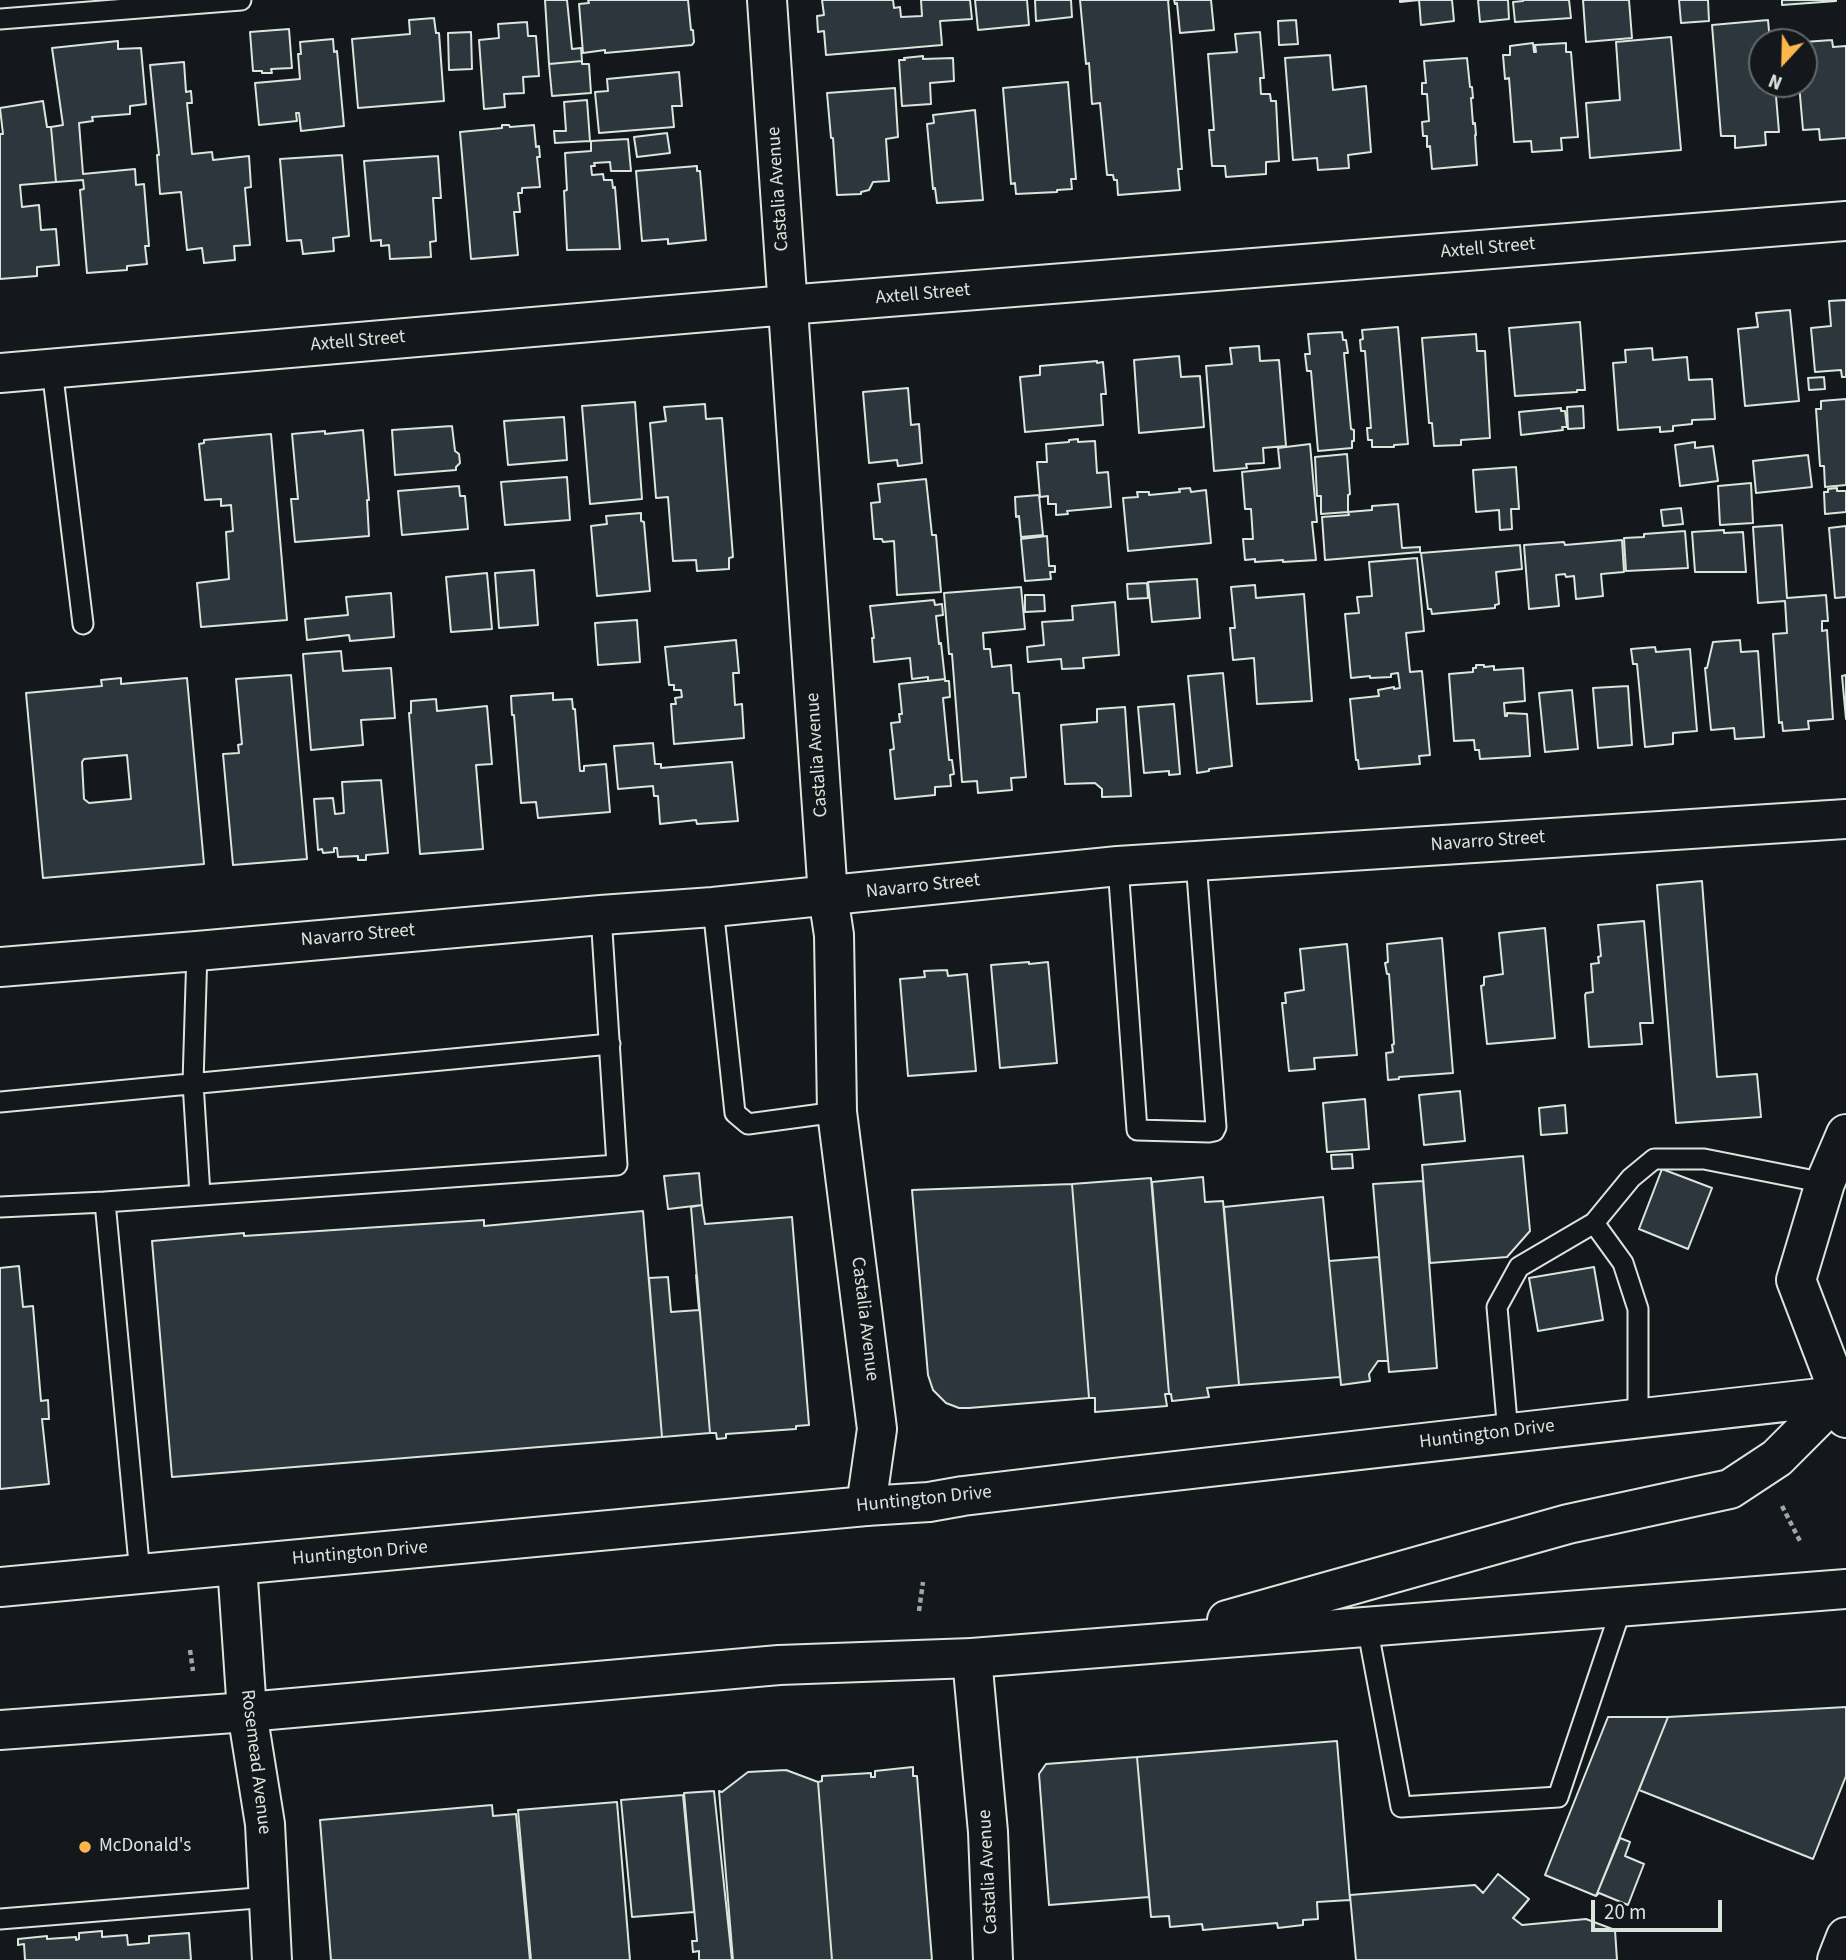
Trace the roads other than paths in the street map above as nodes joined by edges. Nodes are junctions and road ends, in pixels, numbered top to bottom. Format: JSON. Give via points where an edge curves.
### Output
{"nodes":[{"id":1,"x":241,"y":0,"type":"edge"},
{"id":2,"x":767,"y":0,"type":"edge"},
{"id":3,"x":0,"y":19,"type":"edge"},
{"id":4,"x":1846,"y":221,"type":"edge"},
{"id":5,"x":787,"y":305,"type":"junction"},
{"id":6,"x":52,"y":369,"type":"junction"},
{"id":7,"x":0,"y":373,"type":"edge"},
{"id":8,"x":83,"y":624,"type":"dead end"},
{"id":9,"x":1846,"y":819,"type":"edge"},
{"id":10,"x":1196,"y":861,"type":"junction"},
{"id":11,"x":1118,"y":866,"type":"junction"},
{"id":12,"x":828,"y":896,"type":"junction"},
{"id":13,"x":713,"y":907,"type":"junction"},
{"id":14,"x":601,"y":915,"type":"junction"},
{"id":15,"x":197,"y":951,"type":"junction"},
{"id":16,"x":0,"y":967,"type":"edge"},
{"id":17,"x":610,"y":1044,"type":"junction"},
{"id":18,"x":193,"y":1083,"type":"junction"},
{"id":19,"x":0,"y":1102,"type":"edge"},
{"id":20,"x":837,"y":1112,"type":"junction"},
{"id":21,"x":1846,"y":1134,"type":"edge"},
{"id":22,"x":1825,"y":1183,"type":"junction"},
{"id":23,"x":200,"y":1195,"type":"junction"},
{"id":24,"x":106,"y":1202,"type":"junction"},
{"id":25,"x":0,"y":1207,"type":"edge"},
{"id":26,"x":1594,"y":1223,"type":"junction"},
{"id":27,"x":1844,"y":1403,"type":"edge"},
{"id":28,"x":1638,"y":1418,"type":"junction"},
{"id":29,"x":1508,"y":1433,"type":"junction"},
{"id":30,"x":866,"y":1507,"type":"junction"},
{"id":31,"x":237,"y":1565,"type":"junction"},
{"id":32,"x":140,"y":1574,"type":"junction"},
{"id":33,"x":0,"y":1587,"type":"edge"},
{"id":34,"x":1846,"y":1589,"type":"edge"},
{"id":35,"x":1622,"y":1606,"type":"junction"},
{"id":36,"x":1367,"y":1626,"type":"junction"},
{"id":37,"x":1144,"y":1643,"type":"junction"},
{"id":38,"x":972,"y":1658,"type":"junction"},
{"id":39,"x":247,"y":1712,"type":"junction"},
{"id":40,"x":0,"y":1730,"type":"edge"},
{"id":41,"x":269,"y":1897,"type":"junction"},
{"id":42,"x":0,"y":1919,"type":"edge"},
{"id":43,"x":1846,"y":1937,"type":"edge"},
{"id":44,"x":272,"y":1960,"type":"edge"},
{"id":45,"x":993,"y":1960,"type":"edge"},
{"id":46,"x":1837,"y":1960,"type":"edge"}],
"edges":[{"from":1,"to":3,"type":"lane"},
{"from":2,"to":5,"type":"street","name":"Castalia Avenue"},
{"from":4,"to":5,"type":"street","name":"Axtell Street"},
{"from":5,"to":6,"type":"street","name":"Axtell Street"},
{"from":5,"to":12,"type":"street","name":"Castalia Avenue"},
{"from":6,"to":7,"type":"street","name":"Axtell Street"},
{"from":6,"to":8,"type":"lane"},
{"from":9,"to":10,"type":"street","name":"Navarro Street"},
{"from":10,"to":11,"type":"street","name":"Navarro Street"},
{"from":10,"to":11,"type":"lane","via":[[1216,1127],[1209,1132],[1137,1130]]},
{"from":11,"to":12,"type":"street","name":"Navarro Street"},
{"from":12,"to":13,"type":"street","name":"Navarro Street"},
{"from":12,"to":20,"type":"street","name":"Castalia Avenue","via":[[834,935]]},
{"from":13,"to":14,"type":"street","name":"Navarro Street"},
{"from":13,"to":20,"type":"lane","via":[[735,1113],[748,1124]]},
{"from":14,"to":15,"type":"street","name":"Navarro Street"},
{"from":14,"to":17,"type":"lane"},
{"from":15,"to":16,"type":"street","name":"Navarro Street"},
{"from":15,"to":18,"type":"lane"},
{"from":17,"to":18,"type":"lane"},
{"from":17,"to":23,"type":"lane","via":[[617,1165]]},
{"from":18,"to":19,"type":"lane"},
{"from":18,"to":23,"type":"lane"},
{"from":20,"to":30,"type":"street","name":"Castalia Avenue","via":[[877,1429]]},
{"from":21,"to":22,"type":"street"},
{"from":22,"to":26,"type":"lane","via":[[1704,1159],[1654,1159],[1631,1178]]},
{"from":22,"to":27,"type":"street","via":[[1796,1280]]},
{"from":23,"to":24,"type":"lane"},
{"from":24,"to":25,"type":"lane"},
{"from":24,"to":32,"type":"lane"},
{"from":26,"to":28,"type":"lane","via":[[1623,1263],[1638,1308]]},
{"from":26,"to":29,"type":"lane","via":[[1519,1267],[1497,1307]]},
{"from":27,"to":28,"type":"street","name":"Huntington Drive"},
{"from":27,"to":37,"type":"street","via":[[1777,1458],[1730,1489],[1567,1524]]},
{"from":28,"to":29,"type":"street","name":"Huntington Drive"},
{"from":29,"to":30,"type":"street","name":"Huntington Drive"},
{"from":30,"to":31,"type":"street","name":"Huntington Drive"},
{"from":31,"to":32,"type":"street","name":"Huntington Drive"},
{"from":31,"to":39,"type":"street","name":"Rosemead Avenue"},
{"from":32,"to":33,"type":"street","name":"Huntington Drive"},
{"from":34,"to":35,"type":"street"},
{"from":35,"to":36,"type":"street"},
{"from":35,"to":36,"type":"lane","via":[[1558,1797],[1401,1807]]},
{"from":36,"to":37,"type":"street"},
{"from":37,"to":38,"type":"street"},
{"from":38,"to":39,"type":"street","via":[[779,1665]]},
{"from":38,"to":45,"type":"street","name":"Castalia Avenue","via":[[988,1832]]},
{"from":39,"to":40,"type":"street"},
{"from":39,"to":41,"type":"street","name":"Rosemead Avenue","via":[[265,1824]]},
{"from":41,"to":42,"type":"lane"},
{"from":41,"to":44,"type":"street","name":"Rosemead Avenue"},
{"from":43,"to":46,"type":"street"}]}
